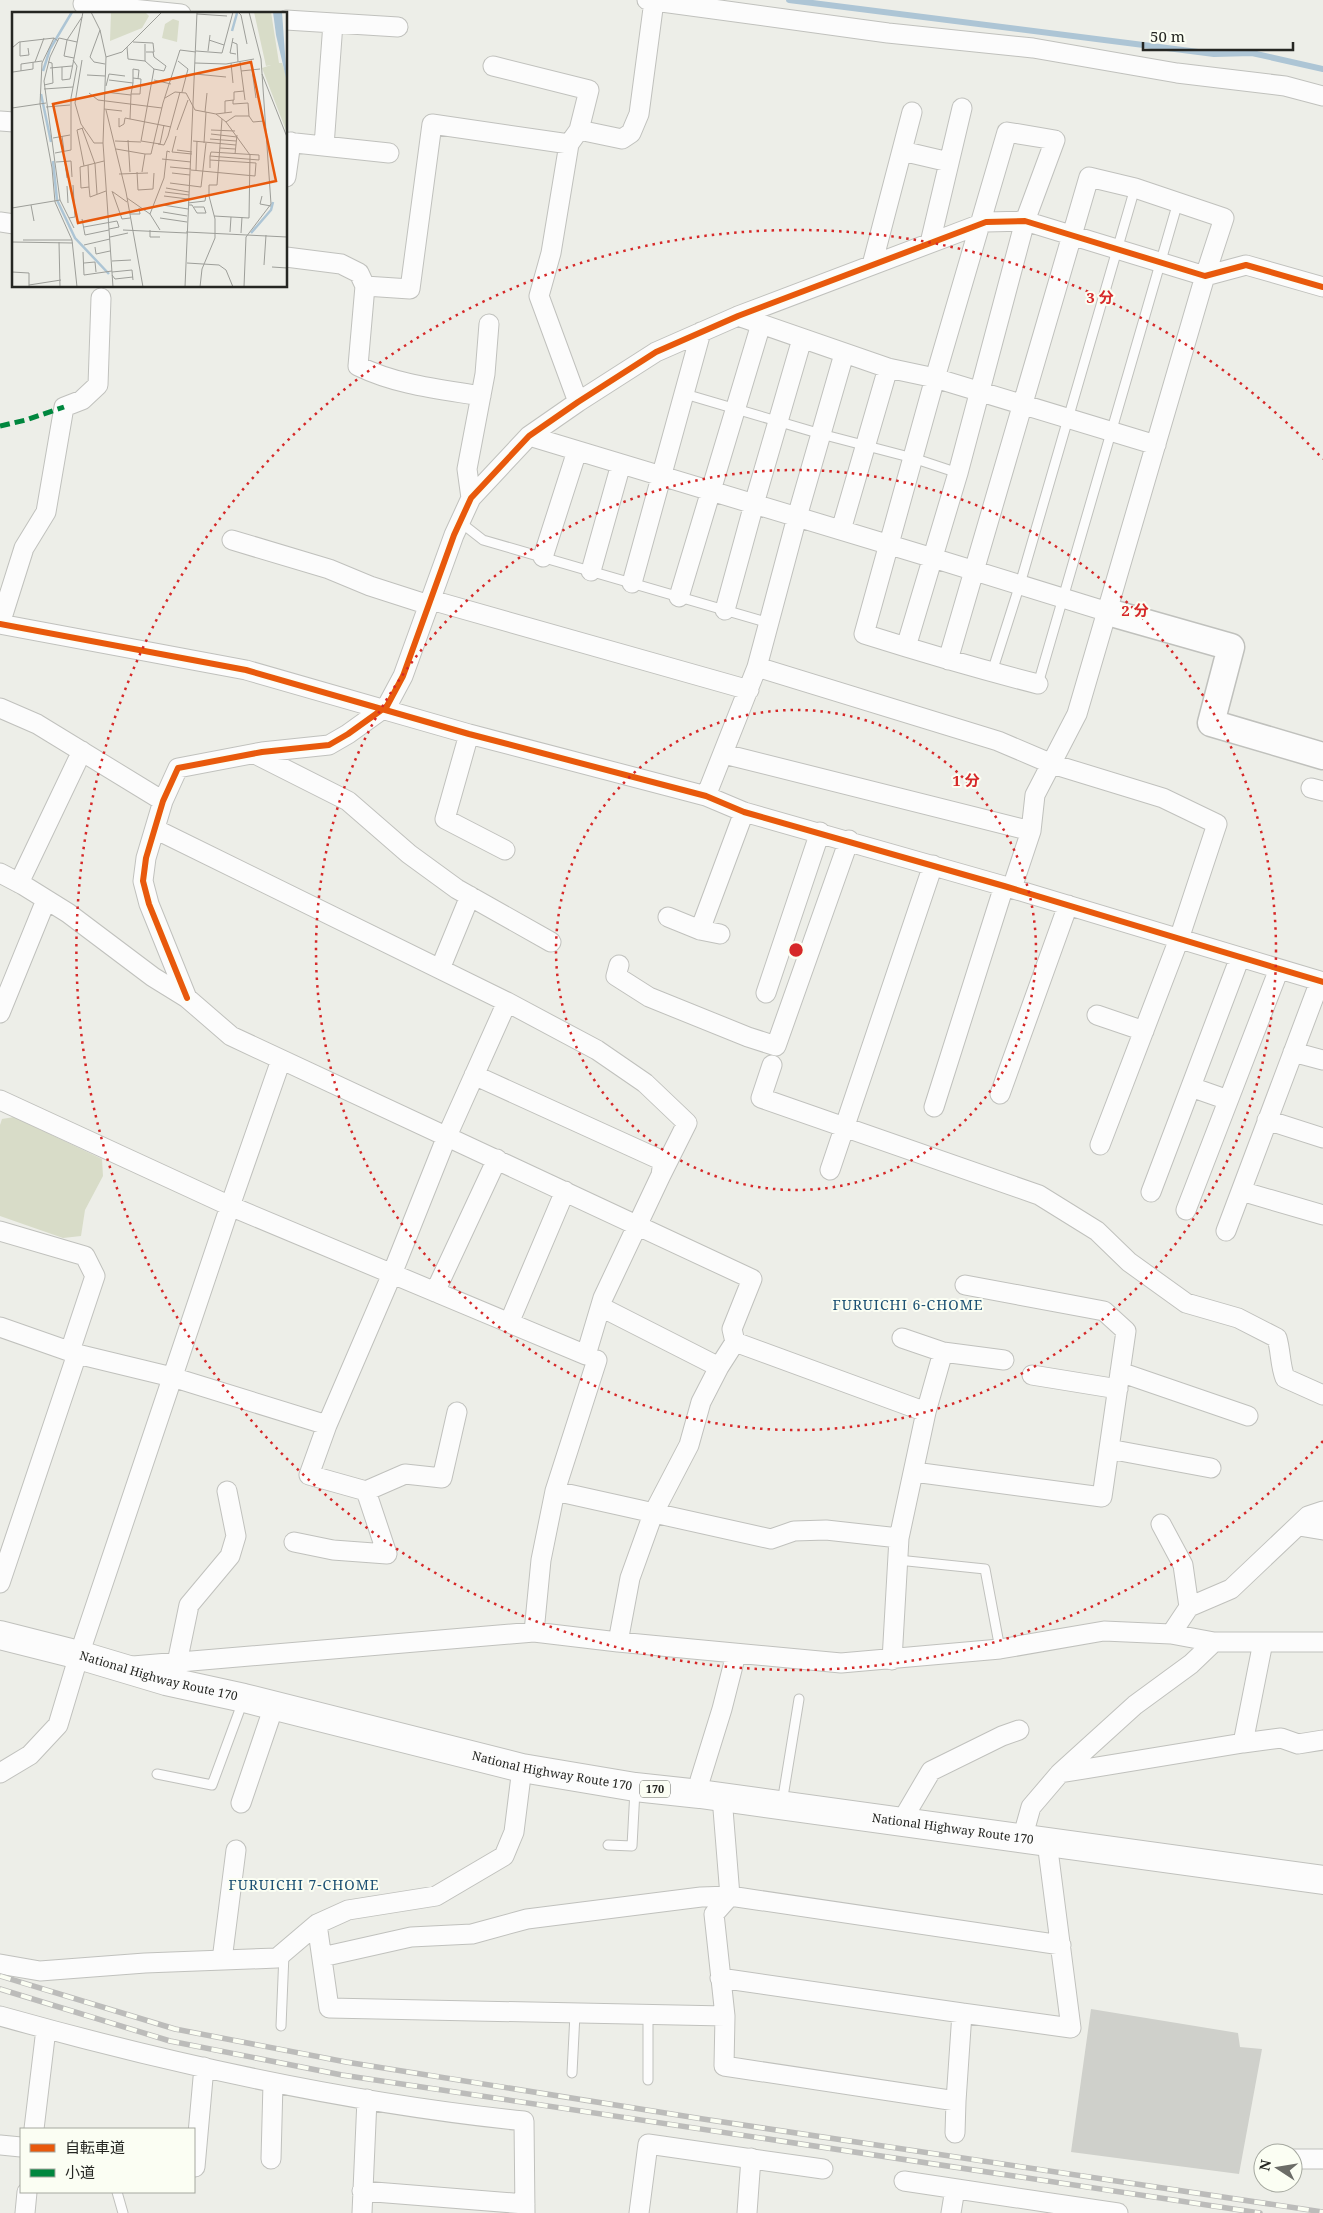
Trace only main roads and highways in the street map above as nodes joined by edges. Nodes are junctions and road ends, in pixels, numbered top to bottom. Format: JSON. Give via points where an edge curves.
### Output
{"nodes":[{"id":1,"x":0,"y":1635,"type":"edge"},
{"id":2,"x":1323,"y":1880,"type":"edge"}],
"edges":[{"from":1,"to":2,"type":"highway","name":"National Highway Route 170","number":"170","via":[[119,1667],[171,1672],[244,1698],[522,1768],[635,1787]]}]}
